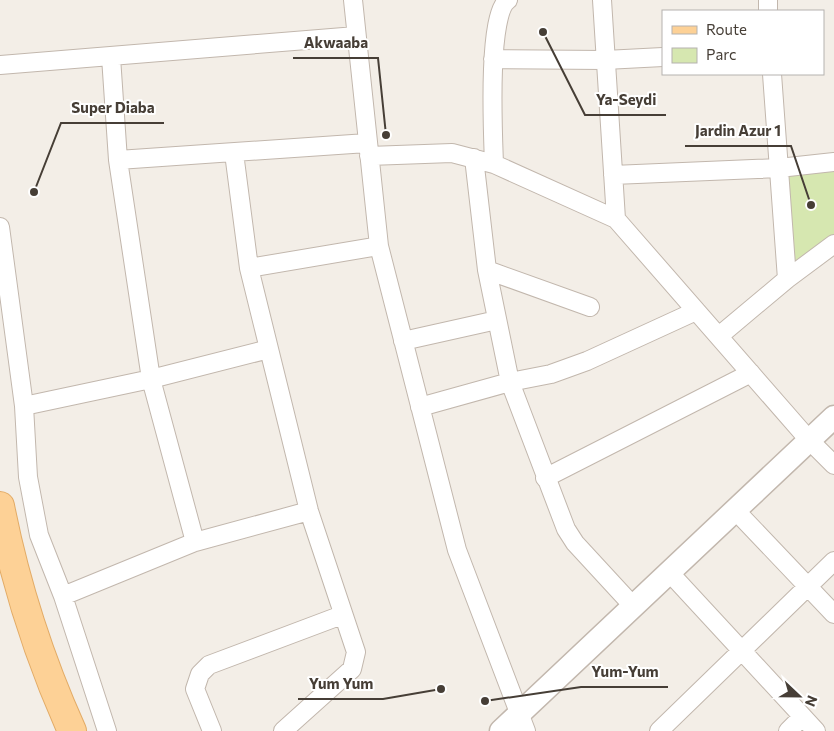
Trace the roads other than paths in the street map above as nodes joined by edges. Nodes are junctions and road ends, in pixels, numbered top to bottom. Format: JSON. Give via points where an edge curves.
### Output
{"nodes":[{"id":1,"x":353,"y":0,"type":"edge"},
{"id":2,"x":508,"y":0,"type":"edge"},
{"id":3,"x":602,"y":0,"type":"edge"},
{"id":4,"x":356,"y":36,"type":"junction"},
{"id":5,"x":112,"y":57,"type":"junction"},
{"id":6,"x":662,"y":57,"type":"edge"},
{"id":7,"x":493,"y":60,"type":"junction"},
{"id":8,"x":605,"y":60,"type":"junction"},
{"id":9,"x":0,"y":66,"type":"edge"},
{"id":10,"x":772,"y":75,"type":"edge"},
{"id":11,"x":368,"y":149,"type":"junction"},
{"id":12,"x":234,"y":153,"type":"junction"},
{"id":13,"x":474,"y":158,"type":"junction"},
{"id":14,"x":118,"y":160,"type":"junction"},
{"id":15,"x":834,"y":162,"type":"edge"},
{"id":16,"x":494,"y":164,"type":"junction"},
{"id":17,"x":779,"y":168,"type":"junction"},
{"id":18,"x":613,"y":175,"type":"junction"},
{"id":19,"x":616,"y":218,"type":"junction"},
{"id":20,"x":0,"y":227,"type":"edge"},
{"id":21,"x":834,"y":244,"type":"edge"},
{"id":22,"x":379,"y":246,"type":"junction"},
{"id":23,"x":249,"y":268,"type":"junction"},
{"id":24,"x":487,"y":270,"type":"junction"},
{"id":25,"x":787,"y":279,"type":"junction"},
{"id":26,"x":590,"y":307,"type":"dead end"},
{"id":27,"x":696,"y":311,"type":"junction"},
{"id":28,"x":497,"y":320,"type":"junction"},
{"id":29,"x":719,"y":336,"type":"junction"},
{"id":30,"x":403,"y":340,"type":"junction"},
{"id":31,"x":269,"y":349,"type":"junction"},
{"id":32,"x":751,"y":373,"type":"junction"},
{"id":33,"x":150,"y":379,"type":"junction"},
{"id":34,"x":510,"y":382,"type":"junction"},
{"id":35,"x":24,"y":406,"type":"junction"},
{"id":36,"x":420,"y":407,"type":"junction"},
{"id":37,"x":834,"y":418,"type":"edge"},
{"id":38,"x":809,"y":440,"type":"junction"},
{"id":39,"x":834,"y":465,"type":"edge"},
{"id":40,"x":545,"y":478,"type":"junction"},
{"id":41,"x":0,"y":506,"type":"edge"},
{"id":42,"x":309,"y":511,"type":"junction"},
{"id":43,"x":736,"y":511,"type":"junction"},
{"id":44,"x":196,"y":542,"type":"junction"},
{"id":45,"x":834,"y":561,"type":"edge"},
{"id":46,"x":669,"y":572,"type":"junction"},
{"id":47,"x":808,"y":586,"type":"junction"},
{"id":48,"x":63,"y":596,"type":"junction"},
{"id":49,"x":634,"y":607,"type":"junction"},
{"id":50,"x":834,"y":614,"type":"edge"},
{"id":51,"x":342,"y":615,"type":"junction"},
{"id":52,"x":744,"y":650,"type":"junction"},
{"id":53,"x":802,"y":717,"type":"junction"},
{"id":54,"x":523,"y":722,"type":"edge"},
{"id":55,"x":289,"y":729,"type":"edge"},
{"id":56,"x":72,"y":731,"type":"edge"},
{"id":57,"x":107,"y":731,"type":"edge"},
{"id":58,"x":212,"y":731,"type":"edge"},
{"id":59,"x":501,"y":731,"type":"edge"},
{"id":60,"x":659,"y":731,"type":"edge"},
{"id":61,"x":788,"y":731,"type":"edge"},
{"id":62,"x":816,"y":731,"type":"edge"}],
"edges":[{"from":1,"to":4,"type":"street"},
{"from":2,"to":7,"type":"street","via":[[499,15]]},
{"from":3,"to":8,"type":"street"},
{"from":4,"to":5,"type":"street"},
{"from":4,"to":11,"type":"street"},
{"from":5,"to":9,"type":"street"},
{"from":5,"to":14,"type":"street"},
{"from":6,"to":8,"type":"street"},
{"from":7,"to":8,"type":"street"},
{"from":7,"to":16,"type":"street"},
{"from":8,"to":18,"type":"street"},
{"from":10,"to":17,"type":"street"},
{"from":11,"to":12,"type":"street"},
{"from":11,"to":13,"type":"street","via":[[452,153]]},
{"from":11,"to":22,"type":"street"},
{"from":12,"to":14,"type":"street"},
{"from":12,"to":23,"type":"street"},
{"from":13,"to":16,"type":"street"},
{"from":13,"to":24,"type":"street"},
{"from":14,"to":33,"type":"street"},
{"from":15,"to":17,"type":"street"},
{"from":16,"to":19,"type":"street"},
{"from":17,"to":18,"type":"street"},
{"from":17,"to":25,"type":"street"},
{"from":18,"to":19,"type":"street"},
{"from":19,"to":27,"type":"street"},
{"from":20,"to":35,"type":"street"},
{"from":21,"to":25,"type":"street"},
{"from":22,"to":23,"type":"street"},
{"from":22,"to":30,"type":"street"},
{"from":23,"to":31,"type":"street"},
{"from":24,"to":26,"type":"street"},
{"from":24,"to":28,"type":"street"},
{"from":25,"to":29,"type":"street"},
{"from":27,"to":29,"type":"street"},
{"from":27,"to":34,"type":"street","via":[[587,361],[551,374]]},
{"from":28,"to":30,"type":"street"},
{"from":28,"to":34,"type":"street"},
{"from":29,"to":32,"type":"street"},
{"from":30,"to":36,"type":"street"},
{"from":31,"to":33,"type":"street"},
{"from":31,"to":42,"type":"street"},
{"from":32,"to":38,"type":"street"},
{"from":32,"to":40,"type":"street"},
{"from":33,"to":35,"type":"street"},
{"from":33,"to":44,"type":"street"},
{"from":34,"to":36,"type":"street"},
{"from":34,"to":40,"type":"street"},
{"from":35,"to":48,"type":"street","via":[[28,477],[39,535]]},
{"from":36,"to":54,"type":"street","via":[[457,550]]},
{"from":37,"to":38,"type":"street"},
{"from":38,"to":39,"type":"street"},
{"from":38,"to":43,"type":"street"},
{"from":40,"to":49,"type":"street","via":[[575,543]]},
{"from":41,"to":56,"type":"main road","via":[[34,631]]},
{"from":42,"to":44,"type":"street"},
{"from":42,"to":51,"type":"street"},
{"from":43,"to":46,"type":"street"},
{"from":43,"to":47,"type":"street"},
{"from":44,"to":48,"type":"street"},
{"from":45,"to":47,"type":"street"},
{"from":46,"to":49,"type":"street"},
{"from":46,"to":52,"type":"street"},
{"from":47,"to":50,"type":"street"},
{"from":47,"to":52,"type":"street"},
{"from":48,"to":57,"type":"street"},
{"from":49,"to":54,"type":"street"},
{"from":51,"to":55,"type":"street","via":[[356,652],[352,669]]},
{"from":51,"to":58,"type":"street","via":[[209,665],[200,674],[195,689]]},
{"from":52,"to":53,"type":"street"},
{"from":52,"to":60,"type":"street"},
{"from":53,"to":61,"type":"street"},
{"from":53,"to":62,"type":"street"},
{"from":54,"to":59,"type":"street"}]}
